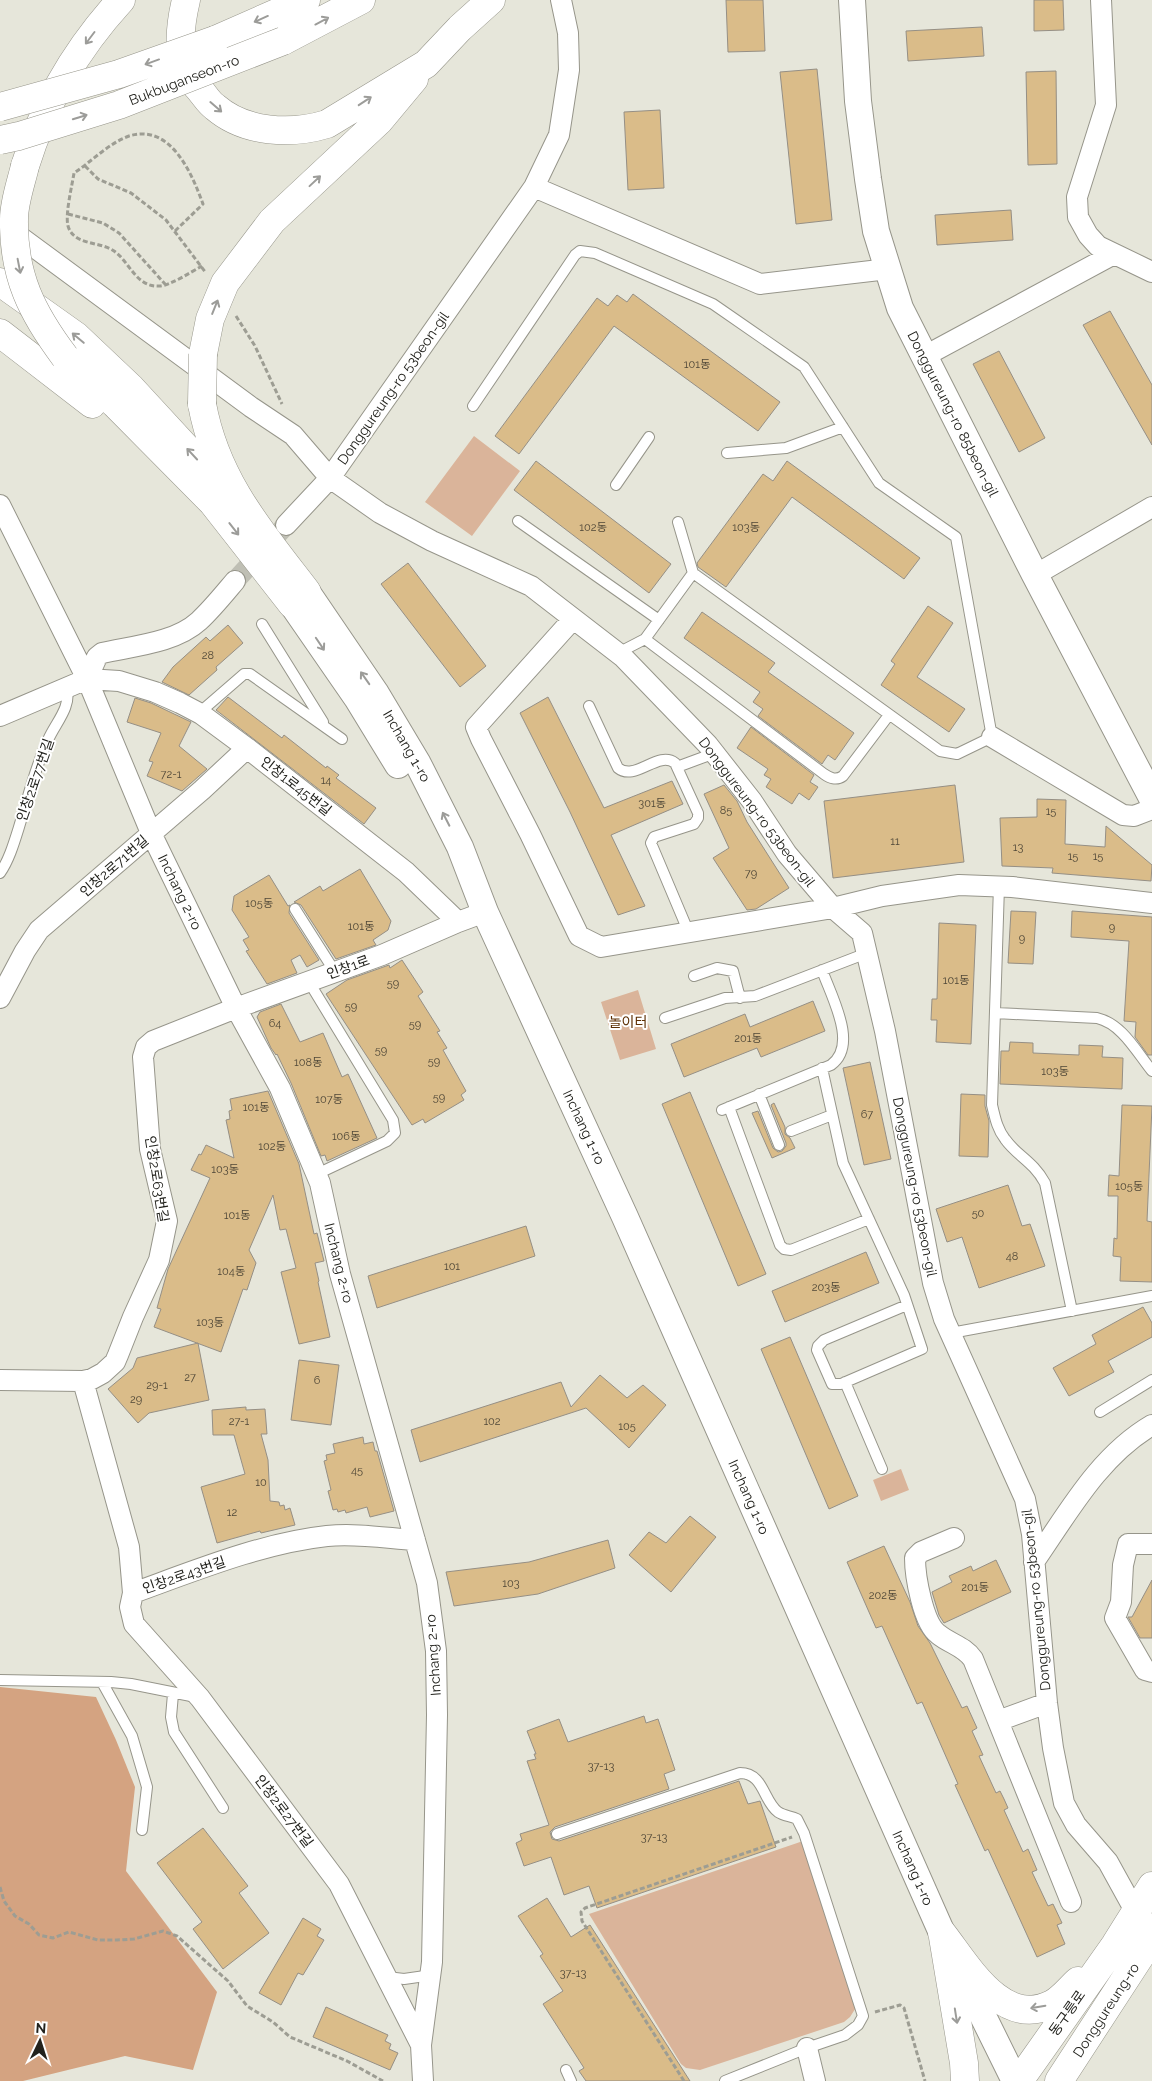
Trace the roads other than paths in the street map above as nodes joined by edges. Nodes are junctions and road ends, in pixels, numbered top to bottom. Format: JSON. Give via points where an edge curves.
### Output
{"nodes":[{"id":1,"x":121,"y":0,"type":"edge"},
{"id":2,"x":186,"y":0,"type":"edge"},
{"id":3,"x":306,"y":0,"type":"edge"},
{"id":4,"x":361,"y":0,"type":"edge"},
{"id":5,"x":491,"y":0,"type":"edge"},
{"id":6,"x":561,"y":0,"type":"edge"},
{"id":7,"x":852,"y":0,"type":"edge"},
{"id":8,"x":1101,"y":0,"type":"edge"},
{"id":9,"x":426,"y":64,"type":"junction"},
{"id":10,"x":0,"y":107,"type":"edge"},
{"id":11,"x":0,"y":140,"type":"edge"},
{"id":12,"x":534,"y":187,"type":"junction"},
{"id":13,"x":0,"y":222,"type":"edge"},
{"id":14,"x":1114,"y":254,"type":"junction"},
{"id":15,"x":888,"y":269,"type":"junction"},
{"id":16,"x":1152,"y":272,"type":"edge"},
{"id":17,"x":0,"y":282,"type":"edge"},
{"id":18,"x":0,"y":334,"type":"edge"},
{"id":19,"x":923,"y":357,"type":"junction"},
{"id":20,"x":473,"y":406,"type":"dead end"},
{"id":21,"x":843,"y":426,"type":"junction"},
{"id":22,"x":649,"y":437,"type":"dead end"},
{"id":23,"x":727,"y":453,"type":"dead end"},
{"id":24,"x":330,"y":478,"type":"junction"},
{"id":25,"x":616,"y":485,"type":"dead end"},
{"id":26,"x":213,"y":503,"type":"junction"},
{"id":27,"x":0,"y":505,"type":"edge"},
{"id":28,"x":1152,"y":507,"type":"edge"},
{"id":29,"x":248,"y":515,"type":"junction"},
{"id":30,"x":518,"y":520,"type":"dead end"},
{"id":31,"x":678,"y":522,"type":"dead end"},
{"id":32,"x":286,"y":525,"type":"tunnel mouth"},
{"id":33,"x":693,"y":573,"type":"junction"},
{"id":34,"x":1035,"y":575,"type":"junction"},
{"id":35,"x":236,"y":581,"type":"tunnel mouth"},
{"id":36,"x":300,"y":598,"type":"junction"},
{"id":37,"x":573,"y":619,"type":"junction"},
{"id":38,"x":659,"y":620,"type":"junction"},
{"id":39,"x":262,"y":624,"type":"dead end"},
{"id":40,"x":645,"y":639,"type":"junction"},
{"id":41,"x":618,"y":653,"type":"junction"},
{"id":42,"x":87,"y":679,"type":"junction"},
{"id":43,"x":67,"y":688,"type":"junction"},
{"id":44,"x":589,"y":706,"type":"dead end"},
{"id":45,"x":199,"y":713,"type":"junction"},
{"id":46,"x":889,"y":715,"type":"junction"},
{"id":47,"x":0,"y":716,"type":"edge"},
{"id":48,"x":326,"y":728,"type":"junction"},
{"id":49,"x":992,"y":737,"type":"junction"},
{"id":50,"x":342,"y":739,"type":"dead end"},
{"id":51,"x":247,"y":748,"type":"junction"},
{"id":52,"x":714,"y":753,"type":"junction"},
{"id":53,"x":677,"y":767,"type":"junction"},
{"id":54,"x":1152,"y":798,"type":"edge"},
{"id":55,"x":1152,"y":809,"type":"edge"},
{"id":56,"x":151,"y":833,"type":"junction"},
{"id":57,"x":0,"y":873,"type":"edge"},
{"id":58,"x":999,"y":886,"type":"junction"},
{"id":59,"x":1152,"y":903,"type":"edge"},
{"id":60,"x":832,"y":908,"type":"junction"},
{"id":61,"x":295,"y":909,"type":"dead end"},
{"id":62,"x":485,"y":912,"type":"junction"},
{"id":63,"x":458,"y":922,"type":"junction"},
{"id":64,"x":689,"y":933,"type":"junction"},
{"id":65,"x":867,"y":953,"type":"junction"},
{"id":66,"x":822,"y":970,"type":"junction"},
{"id":67,"x":335,"y":972,"type":"junction"},
{"id":68,"x":694,"y":976,"type":"dead end"},
{"id":69,"x":309,"y":982,"type":"junction"},
{"id":70,"x":0,"y":998,"type":"edge"},
{"id":71,"x":740,"y":998,"type":"junction"},
{"id":72,"x":236,"y":1008,"type":"junction"},
{"id":73,"x":995,"y":1013,"type":"junction"},
{"id":74,"x":665,"y":1018,"type":"dead end"},
{"id":75,"x":822,"y":1068,"type":"junction"},
{"id":76,"x":1152,"y":1071,"type":"edge"},
{"id":77,"x":759,"y":1094,"type":"junction"},
{"id":78,"x":832,"y":1115,"type":"junction"},
{"id":79,"x":791,"y":1131,"type":"dead end"},
{"id":80,"x":779,"y":1145,"type":"dead end"},
{"id":81,"x":317,"y":1174,"type":"junction"},
{"id":82,"x":869,"y":1219,"type":"junction"},
{"id":83,"x":1152,"y":1297,"type":"edge"},
{"id":84,"x":907,"y":1305,"type":"junction"},
{"id":85,"x":1072,"y":1311,"type":"junction"},
{"id":86,"x":951,"y":1334,"type":"junction"},
{"id":87,"x":0,"y":1380,"type":"edge"},
{"id":88,"x":1152,"y":1380,"type":"edge"},
{"id":89,"x":84,"y":1381,"type":"junction"},
{"id":90,"x":845,"y":1382,"type":"junction"},
{"id":91,"x":1100,"y":1412,"type":"dead end"},
{"id":92,"x":1152,"y":1425,"type":"edge"},
{"id":93,"x":882,"y":1469,"type":"dead end"},
{"id":94,"x":954,"y":1538,"type":"dead end"},
{"id":95,"x":416,"y":1540,"type":"junction"},
{"id":96,"x":1152,"y":1544,"type":"edge"},
{"id":97,"x":1034,"y":1562,"type":"junction"},
{"id":98,"x":133,"y":1593,"type":"junction"},
{"id":99,"x":1152,"y":1672,"type":"edge"},
{"id":100,"x":0,"y":1680,"type":"edge"},
{"id":101,"x":102,"y":1682,"type":"junction"},
{"id":102,"x":173,"y":1694,"type":"junction"},
{"id":103,"x":200,"y":1698,"type":"junction"},
{"id":104,"x":1047,"y":1703,"type":"junction"},
{"id":105,"x":998,"y":1721,"type":"junction"},
{"id":106,"x":223,"y":1808,"type":"dead end"},
{"id":107,"x":142,"y":1830,"type":"dead end"},
{"id":108,"x":557,"y":1834,"type":"dead end"},
{"id":109,"x":1152,"y":1886,"type":"edge"},
{"id":110,"x":1071,"y":1902,"type":"dead end"},
{"id":111,"x":1144,"y":1920,"type":"edge"},
{"id":112,"x":942,"y":1933,"type":"junction"},
{"id":113,"x":1152,"y":1938,"type":"edge"},
{"id":114,"x":1115,"y":1945,"type":"junction"},
{"id":115,"x":432,"y":1975,"type":"junction"},
{"id":116,"x":387,"y":1977,"type":"junction"},
{"id":117,"x":421,"y":2045,"type":"junction"},
{"id":118,"x":807,"y":2048,"type":"junction"},
{"id":119,"x":566,"y":2070,"type":"dead end"},
{"id":120,"x":1066,"y":2079,"type":"edge"},
{"id":121,"x":423,"y":2081,"type":"edge"},
{"id":122,"x":571,"y":2081,"type":"edge"},
{"id":123,"x":725,"y":2081,"type":"edge"},
{"id":124,"x":815,"y":2081,"type":"edge"},
{"id":125,"x":965,"y":2081,"type":"edge"},
{"id":126,"x":1015,"y":2081,"type":"edge"},
{"id":127,"x":1019,"y":2081,"type":"edge"}],
"edges":[{"from":1,"to":26,"type":"main road","one_way":true,"bridge":true,"via":[[71,63],[30,147],[14,217],[20,272],[28,298],[44,329],[65,357]]},
{"from":2,"to":9,"type":"main road","one_way":true,"via":[[181,31],[185,69],[214,107],[249,126],[309,130],[327,124]]},
{"from":3,"to":10,"type":"main road","name":"Bukbuganseon-ro","one_way":true,"bridge":true,"via":[[215,40],[119,74]]},
{"from":11,"to":4,"type":"main road","name":"Bukbuganseon-ro","one_way":true,"bridge":true,"via":[[119,105],[283,41]]},
{"from":5,"to":9,"type":"main road"},
{"from":6,"to":12,"type":"street","name":"Donggureung-ro 53beon-gil","via":[[568,33],[569,70],[558,134]]},
{"from":7,"to":15,"type":"street","name":"Donggureung-ro 85beon-gil","via":[[858,101],[868,179],[876,231]]},
{"from":8,"to":14,"type":"street","via":[[1106,105],[1077,197],[1078,217],[1098,246]]},
{"from":29,"to":9,"type":"main road","one_way":true,"bridge":true,"via":[[207,431],[202,404],[203,354],[210,318],[225,283],[266,228],[379,121]]},
{"from":12,"to":15,"type":"street","via":[[760,284]]},
{"from":12,"to":24,"type":"street","name":"Donggureung-ro 53beon-gil"},
{"from":13,"to":24,"type":"street","via":[[293,435]]},
{"from":14,"to":16,"type":"street"},
{"from":14,"to":19,"type":"street"},
{"from":15,"to":19,"type":"street","name":"Donggureung-ro 85beon-gil","via":[[900,308]]},
{"from":29,"to":17,"type":"main road","one_way":true,"via":[[131,388],[76,336]]},
{"from":18,"to":26,"type":"main road","via":[[57,376]]},
{"from":19,"to":34,"type":"street","name":"Donggureung-ro 85beon-gil"},
{"from":20,"to":21,"type":"lane","via":[[576,255],[585,250],[713,304],[804,367]]},
{"from":21,"to":23,"type":"lane","via":[[786,448]]},
{"from":21,"to":49,"type":"lane","via":[[878,483],[956,537]]},
{"from":22,"to":25,"type":"lane"},
{"from":24,"to":32,"type":"street"},
{"from":24,"to":37,"type":"street","name":"Donggureung-ro 53beon-gil","via":[[380,513],[432,541],[531,586]]},
{"from":26,"to":36,"type":"main road","one_way":true},
{"from":27,"to":42,"type":"street","name":"Inchang 2-ro"},
{"from":28,"to":34,"type":"street"},
{"from":29,"to":36,"type":"main road"},
{"from":30,"to":38,"type":"lane"},
{"from":31,"to":33,"type":"lane"},
{"from":33,"to":38,"type":"lane"},
{"from":33,"to":46,"type":"lane"},
{"from":34,"to":54,"type":"street","name":"Donggureung-ro 85beon-gil"},
{"from":35,"to":42,"type":"street","via":[[199,621],[187,629],[164,639],[102,653]]},
{"from":36,"to":62,"type":"street","name":"Inchang 1-ro","via":[[375,692],[418,764],[460,848]]},
{"from":37,"to":41,"type":"street","name":"Donggureung-ro 53beon-gil"},
{"from":37,"to":64,"type":"street","via":[[476,727],[579,936],[601,947]]},
{"from":38,"to":40,"type":"lane"},
{"from":39,"to":48,"type":"lane"},
{"from":40,"to":41,"type":"lane"},
{"from":40,"to":46,"type":"lane","via":[[829,777],[839,779],[843,776]]},
{"from":41,"to":52,"type":"street","name":"Donggureung-ro 53beon-gil"},
{"from":42,"to":43,"type":"street"},
{"from":42,"to":45,"type":"street","name":"인창1로45번길","via":[[119,681],[154,692]]},
{"from":42,"to":56,"type":"street","name":"Inchang 2-ro"},
{"from":43,"to":47,"type":"street"},
{"from":43,"to":57,"type":"lane","name":"인창2로77번길","via":[[67,706],[40,757],[13,847]]},
{"from":44,"to":53,"type":"lane","via":[[621,771],[632,771],[668,760]]},
{"from":45,"to":48,"type":"lane","via":[[247,673]]},
{"from":45,"to":51,"type":"street","name":"인창1로45번길"},
{"from":46,"to":49,"type":"lane","via":[[945,753],[962,752]]},
{"from":48,"to":50,"type":"lane"},
{"from":49,"to":55,"type":"street","via":[[1123,815],[1134,816]]},
{"from":51,"to":56,"type":"street","name":"인창2로71번길"},
{"from":51,"to":63,"type":"street","name":"인창1로45번길","via":[[406,872]]},
{"from":52,"to":53,"type":"lane"},
{"from":52,"to":60,"type":"street","name":"Donggureung-ro 53beon-gil","via":[[752,801],[786,854]]},
{"from":53,"to":64,"type":"lane","via":[[698,818],[694,824],[654,837],[651,842]]},
{"from":56,"to":70,"type":"street","name":"인창2로71번길","via":[[39,930]]},
{"from":56,"to":72,"type":"street","name":"Inchang 2-ro"},
{"from":58,"to":59,"type":"street"},
{"from":58,"to":60,"type":"street","via":[[960,885],[882,896]]},
{"from":58,"to":73,"type":"lane"},
{"from":60,"to":64,"type":"street"},
{"from":60,"to":65,"type":"street","name":"Donggureung-ro 53beon-gil","via":[[862,933]]},
{"from":61,"to":67,"type":"lane"},
{"from":62,"to":63,"type":"street"},
{"from":62,"to":112,"type":"street","name":"Inchang 1-ro","via":[[621,1208]]},
{"from":63,"to":67,"type":"street","name":"인창1로"},
{"from":65,"to":66,"type":"lane"},
{"from":65,"to":86,"type":"street","name":"Donggureung-ro 53beon-gil","via":[[886,1031],[933,1283]]},
{"from":66,"to":71,"type":"lane","via":[[755,996]]},
{"from":66,"to":75,"type":"lane","via":[[844,1032],[838,1059]]},
{"from":67,"to":69,"type":"street","name":"인창1로"},
{"from":68,"to":71,"type":"lane","via":[[717,968],[732,971]]},
{"from":69,"to":72,"type":"street","name":"인창1로"},
{"from":69,"to":81,"type":"lane","via":[[385,1108],[395,1133],[387,1141]]},
{"from":71,"to":74,"type":"lane","via":[[716,1001]]},
{"from":72,"to":81,"type":"street","name":"Inchang 2-ro","via":[[280,1088]]},
{"from":72,"to":89,"type":"street","name":"인창2로63번길","via":[[154,1042],[144,1052],[150,1149],[167,1221],[159,1260],[118,1355],[104,1373]]},
{"from":73,"to":76,"type":"lane","via":[[1107,1020],[1116,1026]]},
{"from":73,"to":85,"type":"lane","via":[[992,1105],[1006,1141],[1035,1166],[1045,1183]]},
{"from":75,"to":77,"type":"lane"},
{"from":75,"to":78,"type":"lane"},
{"from":77,"to":80,"type":"lane"},
{"from":77,"to":82,"type":"lane","via":[[725,1109],[784,1249],[791,1250]]},
{"from":78,"to":79,"type":"lane"},
{"from":78,"to":82,"type":"lane","via":[[843,1163]]},
{"from":81,"to":95,"type":"street","name":"Inchang 2-ro","via":[[340,1274]]},
{"from":82,"to":84,"type":"lane"},
{"from":83,"to":85,"type":"lane"},
{"from":84,"to":90,"type":"lane","via":[[922,1349]]},
{"from":84,"to":90,"type":"lane","via":[[824,1340],[818,1346],[829,1380],[832,1384]]},
{"from":85,"to":86,"type":"lane"},
{"from":86,"to":97,"type":"street","name":"Donggureung-ro 53beon-gil","via":[[1025,1499]]},
{"from":87,"to":89,"type":"street"},
{"from":88,"to":91,"type":"lane"},
{"from":89,"to":98,"type":"street","name":"인창2로43번길","via":[[130,1547]]},
{"from":90,"to":93,"type":"lane"},
{"from":92,"to":97,"type":"street","via":[[1138,1433],[1104,1464]]},
{"from":94,"to":105,"type":"street","via":[[921,1552],[915,1558],[920,1596],[934,1630],[973,1658]]},
{"from":95,"to":98,"type":"street","name":"인창2로43번길","via":[[316,1537],[202,1568]]},
{"from":95,"to":115,"type":"street","name":"Inchang 2-ro","via":[[427,1584],[436,1651]]},
{"from":96,"to":99,"type":"street","via":[[1128,1544],[1121,1602],[1115,1618],[1145,1670]]},
{"from":97,"to":104,"type":"street","name":"Donggureung-ro 53beon-gil"},
{"from":98,"to":103,"type":"street","name":"인창2로27번길","via":[[130,1607],[134,1624]]},
{"from":100,"to":101,"type":"lane"},
{"from":101,"to":102,"type":"lane","via":[[132,1684]]},
{"from":101,"to":107,"type":"lane","via":[[132,1736],[147,1787]]},
{"from":102,"to":103,"type":"lane"},
{"from":102,"to":106,"type":"lane","via":[[171,1717],[174,1732]]},
{"from":103,"to":116,"type":"street","name":"인창2로27번길","via":[[339,1884]]},
{"from":104,"to":105,"type":"street"},
{"from":104,"to":111,"type":"street","name":"Donggureung-ro 53beon-gil","via":[[1052,1748],[1064,1803],[1076,1825],[1108,1862]]},
{"from":105,"to":110,"type":"street"},
{"from":108,"to":118,"type":"lane","via":[[740,1773],[755,1778],[778,1811],[797,1819],[804,1833],[863,2016],[858,2025],[845,2035]]},
{"from":109,"to":111,"type":"main road","name":"Donggureung-ro"},
{"from":111,"to":114,"type":"main road","name":"Donggureung-ro"},
{"from":114,"to":112,"type":"main road","one_way":true,"via":[[1058,2000],[1044,2007],[1028,2009],[1006,2004],[993,1996]]},
{"from":112,"to":125,"type":"main road","one_way":true},
{"from":112,"to":126,"type":"street","name":"Inchang 1-ro"},
{"from":113,"to":120,"type":"main road","name":"Donggureung-ro"},
{"from":114,"to":127,"type":"main road","name":"동구릉로"},
{"from":115,"to":116,"type":"lane","via":[[404,1979]]},
{"from":115,"to":117,"type":"street","name":"Inchang 2-ro"},
{"from":116,"to":117,"type":"street","name":"인창2로27번길"},
{"from":117,"to":121,"type":"street","name":"Inchang 2-ro"},
{"from":118,"to":123,"type":"lane"},
{"from":118,"to":124,"type":"street"},
{"from":119,"to":122,"type":"lane"}]}
